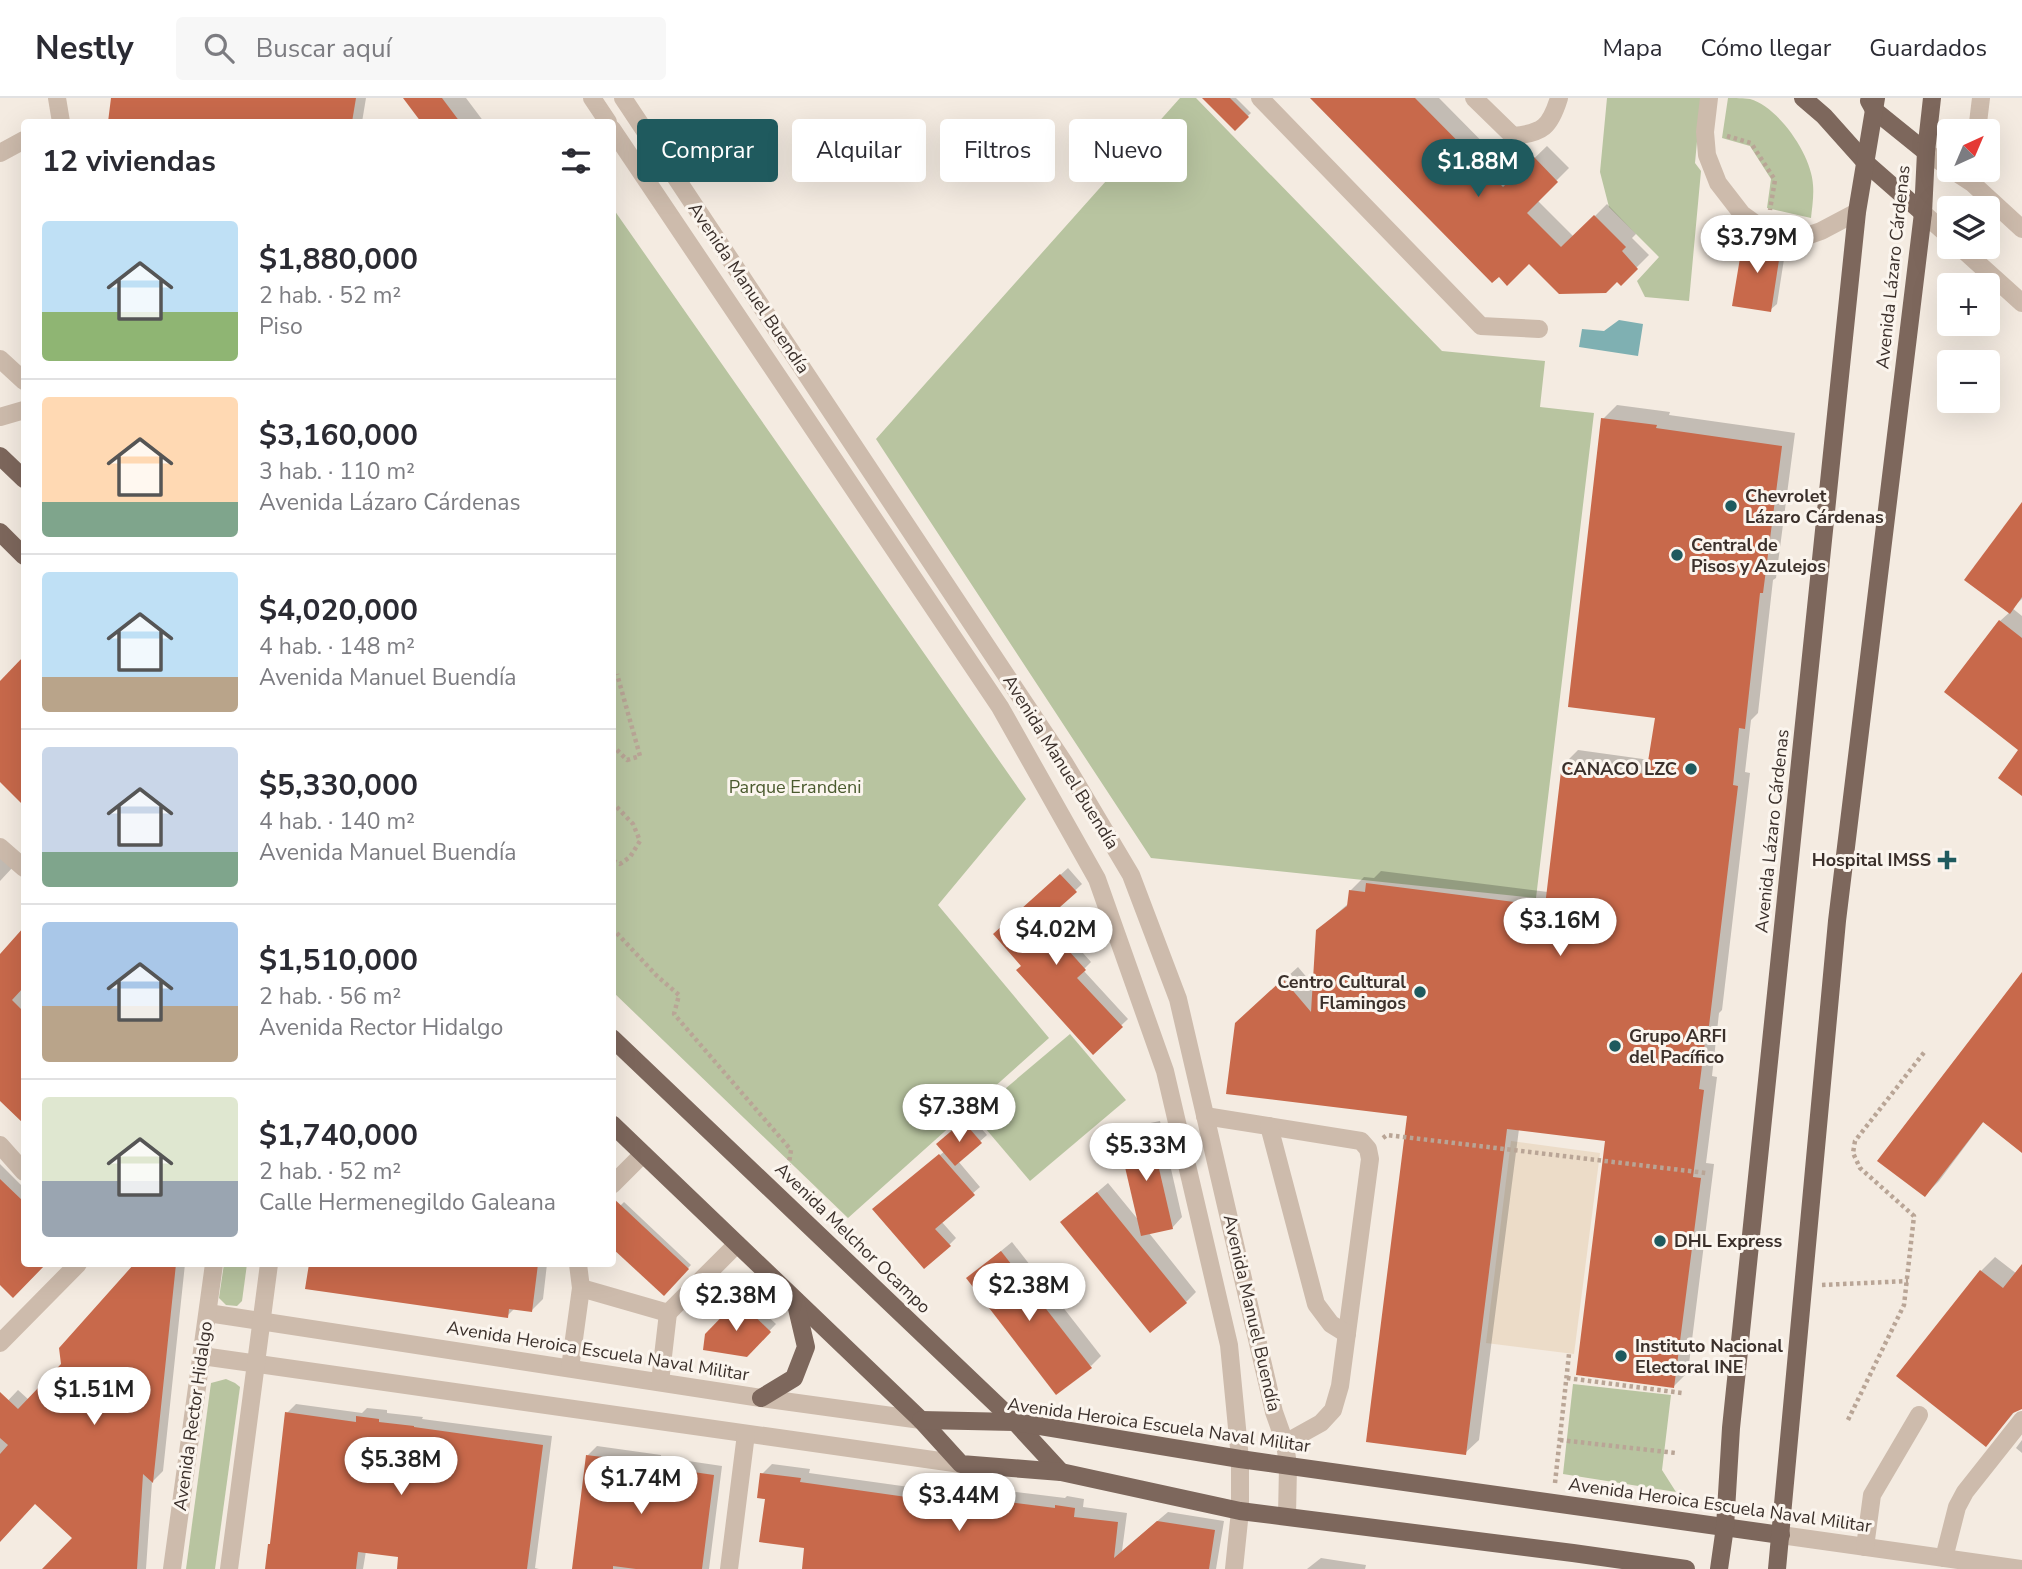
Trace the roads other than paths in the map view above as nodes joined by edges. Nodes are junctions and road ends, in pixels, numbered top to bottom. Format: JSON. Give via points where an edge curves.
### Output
{"nodes":[{"id":1,"x":57,"y":98,"type":"edge"},
{"id":2,"x":592,"y":98,"type":"edge"},
{"id":3,"x":623,"y":98,"type":"edge"},
{"id":4,"x":1260,"y":98,"type":"edge"},
{"id":5,"x":1474,"y":98,"type":"edge"},
{"id":6,"x":1559,"y":98,"type":"edge"},
{"id":7,"x":1709,"y":98,"type":"edge"},
{"id":8,"x":1803,"y":98,"type":"edge"},
{"id":9,"x":1932,"y":98,"type":"edge"},
{"id":10,"x":1981,"y":98,"type":"edge"},
{"id":11,"x":1872,"y":102,"type":"edge"},
{"id":12,"x":60,"y":119,"type":"edge"},
{"id":13,"x":606,"y":119,"type":"edge"},
{"id":14,"x":1979,"y":119,"type":"edge"},
{"id":15,"x":616,"y":135,"type":"edge"},
{"id":16,"x":21,"y":142,"type":"edge"},
{"id":17,"x":1926,"y":152,"type":"junction"},
{"id":18,"x":0,"y":153,"type":"edge"},
{"id":19,"x":1937,"y":159,"type":"edge"},
{"id":20,"x":1866,"y":163,"type":"junction"},
{"id":21,"x":1978,"y":182,"type":"edge"},
{"id":22,"x":1857,"y":212,"type":"junction"},
{"id":23,"x":1923,"y":213,"type":"junction"},
{"id":24,"x":1937,"y":225,"type":"edge"},
{"id":25,"x":2022,"y":229,"type":"edge"},
{"id":26,"x":1973,"y":259,"type":"edge"},
{"id":27,"x":2022,"y":303,"type":"edge"},
{"id":28,"x":1539,"y":329,"type":"dead end"},
{"id":29,"x":0,"y":359,"type":"edge"},
{"id":30,"x":21,"y":377,"type":"edge"},
{"id":31,"x":21,"y":411,"type":"edge"},
{"id":32,"x":0,"y":417,"type":"edge"},
{"id":33,"x":0,"y":456,"type":"edge"},
{"id":34,"x":21,"y":476,"type":"edge"},
{"id":35,"x":0,"y":532,"type":"edge"},
{"id":36,"x":21,"y":553,"type":"edge"},
{"id":37,"x":0,"y":848,"type":"edge"},
{"id":38,"x":21,"y":866,"type":"edge"},
{"id":39,"x":616,"y":1042,"type":"edge"},
{"id":40,"x":1205,"y":1116,"type":"junction"},
{"id":41,"x":1269,"y":1126,"type":"junction"},
{"id":42,"x":616,"y":1128,"type":"edge"},
{"id":43,"x":0,"y":1145,"type":"edge"},
{"id":44,"x":643,"y":1154,"type":"junction"},
{"id":45,"x":21,"y":1169,"type":"edge"},
{"id":46,"x":616,"y":1181,"type":"edge"},
{"id":47,"x":737,"y":1244,"type":"junction"},
{"id":48,"x":75,"y":1267,"type":"edge"},
{"id":49,"x":214,"y":1267,"type":"edge"},
{"id":50,"x":269,"y":1267,"type":"edge"},
{"id":51,"x":578,"y":1267,"type":"edge"},
{"id":52,"x":581,"y":1289,"type":"junction"},
{"id":53,"x":795,"y":1300,"type":"junction"},
{"id":54,"x":208,"y":1313,"type":"junction"},
{"id":55,"x":668,"y":1313,"type":"junction"},
{"id":56,"x":262,"y":1320,"type":"junction"},
{"id":57,"x":1347,"y":1334,"type":"junction"},
{"id":58,"x":0,"y":1343,"type":"edge"},
{"id":59,"x":202,"y":1356,"type":"junction"},
{"id":60,"x":257,"y":1364,"type":"junction"},
{"id":61,"x":570,"y":1368,"type":"junction"},
{"id":62,"x":660,"y":1382,"type":"junction"},
{"id":63,"x":761,"y":1398,"type":"junction"},
{"id":64,"x":1919,"y":1415,"type":"dead end"},
{"id":65,"x":920,"y":1420,"type":"junction"},
{"id":66,"x":2022,"y":1420,"type":"edge"},
{"id":67,"x":1015,"y":1422,"type":"junction"},
{"id":68,"x":746,"y":1434,"type":"junction"},
{"id":69,"x":1285,"y":1443,"type":"junction"},
{"id":70,"x":1240,"y":1459,"type":"junction"},
{"id":71,"x":961,"y":1464,"type":"junction"},
{"id":72,"x":1289,"y":1466,"type":"junction"},
{"id":73,"x":1061,"y":1472,"type":"junction"},
{"id":74,"x":1240,"y":1511,"type":"junction"},
{"id":75,"x":1287,"y":1516,"type":"junction"},
{"id":76,"x":1724,"y":1527,"type":"junction"},
{"id":77,"x":1781,"y":1535,"type":"junction"},
{"id":78,"x":1865,"y":1547,"type":"junction"},
{"id":79,"x":1944,"y":1558,"type":"junction"},
{"id":80,"x":172,"y":1569,"type":"edge"},
{"id":81,"x":229,"y":1569,"type":"edge"},
{"id":82,"x":729,"y":1569,"type":"edge"},
{"id":83,"x":1234,"y":1569,"type":"edge"},
{"id":84,"x":1686,"y":1569,"type":"edge"},
{"id":85,"x":1719,"y":1569,"type":"edge"},
{"id":86,"x":1777,"y":1569,"type":"edge"},
{"id":87,"x":2022,"y":1569,"type":"edge"}],
"edges":[{"from":1,"to":12,"type":"street"},
{"from":2,"to":13,"type":"street"},
{"from":3,"to":40,"type":"street","name":"Avenida Manuel Buendía","via":[[1065,764],[1131,876],[1178,999]]},
{"from":4,"to":28,"type":"street","via":[[1481,326]]},
{"from":5,"to":6,"type":"street","via":[[1513,136],[1534,134],[1553,118]]},
{"from":7,"to":22,"type":"street","via":[[1707,155],[1718,183],[1742,214],[1767,232],[1798,239]]},
{"from":8,"to":20,"type":"main road"},
{"from":9,"to":17,"type":"main road","name":"Avenida Lázaro Cárdenas"},
{"from":10,"to":14,"type":"street"},
{"from":11,"to":17,"type":"main road"},
{"from":11,"to":20,"type":"main road","name":"Avenida Lázaro Cárdenas"},
{"from":15,"to":70,"type":"street","name":"Avenida Manuel Buendía","via":[[1000,707],[1097,879],[1165,1071],[1229,1345]]},
{"from":16,"to":18,"type":"street"},
{"from":17,"to":19,"type":"street"},
{"from":17,"to":23,"type":"main road","name":"Avenida Lázaro Cárdenas"},
{"from":20,"to":22,"type":"main road","name":"Avenida Lázaro Cárdenas"},
{"from":20,"to":23,"type":"main road"},
{"from":21,"to":25,"type":"street"},
{"from":22,"to":76,"type":"main road","name":"Avenida Lázaro Cárdenas"},
{"from":23,"to":24,"type":"street"},
{"from":23,"to":77,"type":"main road","name":"Avenida Lázaro Cárdenas","via":[[1837,921]]},
{"from":26,"to":27,"type":"street"},
{"from":29,"to":30,"type":"street"},
{"from":31,"to":32,"type":"street"},
{"from":33,"to":34,"type":"main road"},
{"from":35,"to":36,"type":"main road"},
{"from":37,"to":38,"type":"street"},
{"from":39,"to":67,"type":"main road","name":"Avenida Melchor Ocampo"},
{"from":40,"to":41,"type":"street"},
{"from":40,"to":69,"type":"street","name":"Avenida Manuel Buendía"},
{"from":41,"to":57,"type":"street","via":[[1316,1304],[1331,1324]]},
{"from":41,"to":57,"type":"street","via":[[1361,1141],[1368,1149]]},
{"from":42,"to":44,"type":"main road"},
{"from":43,"to":45,"type":"street"},
{"from":44,"to":46,"type":"street"},
{"from":44,"to":47,"type":"main road"},
{"from":47,"to":53,"type":"main road"},
{"from":47,"to":55,"type":"street"},
{"from":48,"to":58,"type":"street"},
{"from":49,"to":54,"type":"street","name":"Avenida Rector Hidalgo"},
{"from":50,"to":56,"type":"street"},
{"from":51,"to":52,"type":"street"},
{"from":52,"to":55,"type":"street"},
{"from":52,"to":61,"type":"street"},
{"from":53,"to":63,"type":"main road","via":[[806,1347],[794,1378]]},
{"from":53,"to":65,"type":"main road"},
{"from":54,"to":56,"type":"street","name":"Avenida Heroica Escuela Naval Militar"},
{"from":54,"to":59,"type":"street","name":"Avenida Rector Hidalgo"},
{"from":55,"to":62,"type":"street"},
{"from":56,"to":60,"type":"street"},
{"from":56,"to":61,"type":"street","name":"Avenida Heroica Escuela Naval Militar"},
{"from":57,"to":69,"type":"street","via":[[1333,1410],[1321,1423]]},
{"from":59,"to":60,"type":"street"},
{"from":59,"to":80,"type":"street","name":"Avenida Rector Hidalgo"},
{"from":60,"to":68,"type":"street"},
{"from":60,"to":81,"type":"street"},
{"from":61,"to":62,"type":"street","name":"Avenida Heroica Escuela Naval Militar"},
{"from":62,"to":63,"type":"street","name":"Avenida Heroica Escuela Naval Militar"},
{"from":63,"to":65,"type":"street","name":"Avenida Heroica Escuela Naval Militar"},
{"from":64,"to":78,"type":"street","via":[[1872,1495]]},
{"from":65,"to":67,"type":"main road","name":"Avenida Heroica Escuela Naval Militar"},
{"from":65,"to":71,"type":"main road"},
{"from":66,"to":79,"type":"street","via":[[1965,1492]]},
{"from":67,"to":70,"type":"main road","name":"Avenida Heroica Escuela Naval Militar"},
{"from":67,"to":73,"type":"main road","name":"Avenida Melchor Ocampo"},
{"from":68,"to":71,"type":"street"},
{"from":68,"to":82,"type":"street"},
{"from":69,"to":72,"type":"street","name":"Avenida Manuel Buendía"},
{"from":70,"to":72,"type":"main road","name":"Avenida Heroica Escuela Naval Militar"},
{"from":70,"to":74,"type":"street","name":"Avenida Manuel Buendía"},
{"from":71,"to":73,"type":"main road"},
{"from":72,"to":75,"type":"street","name":"Avenida Manuel Buendía"},
{"from":72,"to":76,"type":"main road","name":"Avenida Heroica Escuela Naval Militar"},
{"from":73,"to":74,"type":"main road"},
{"from":74,"to":75,"type":"main road"},
{"from":74,"to":83,"type":"street","name":"Avenida Manuel Buendía"},
{"from":75,"to":84,"type":"main road"},
{"from":76,"to":77,"type":"main road","name":"Avenida Heroica Escuela Naval Militar"},
{"from":76,"to":85,"type":"main road","name":"Avenida Lázaro Cárdenas"},
{"from":77,"to":78,"type":"street","name":"Avenida Heroica Escuela Naval Militar"},
{"from":77,"to":86,"type":"main road","name":"Avenida Lázaro Cárdenas"},
{"from":78,"to":79,"type":"street","name":"Avenida Heroica Escuela Naval Militar"},
{"from":79,"to":87,"type":"street","name":"Avenida Heroica Escuela Naval Militar"}]}
